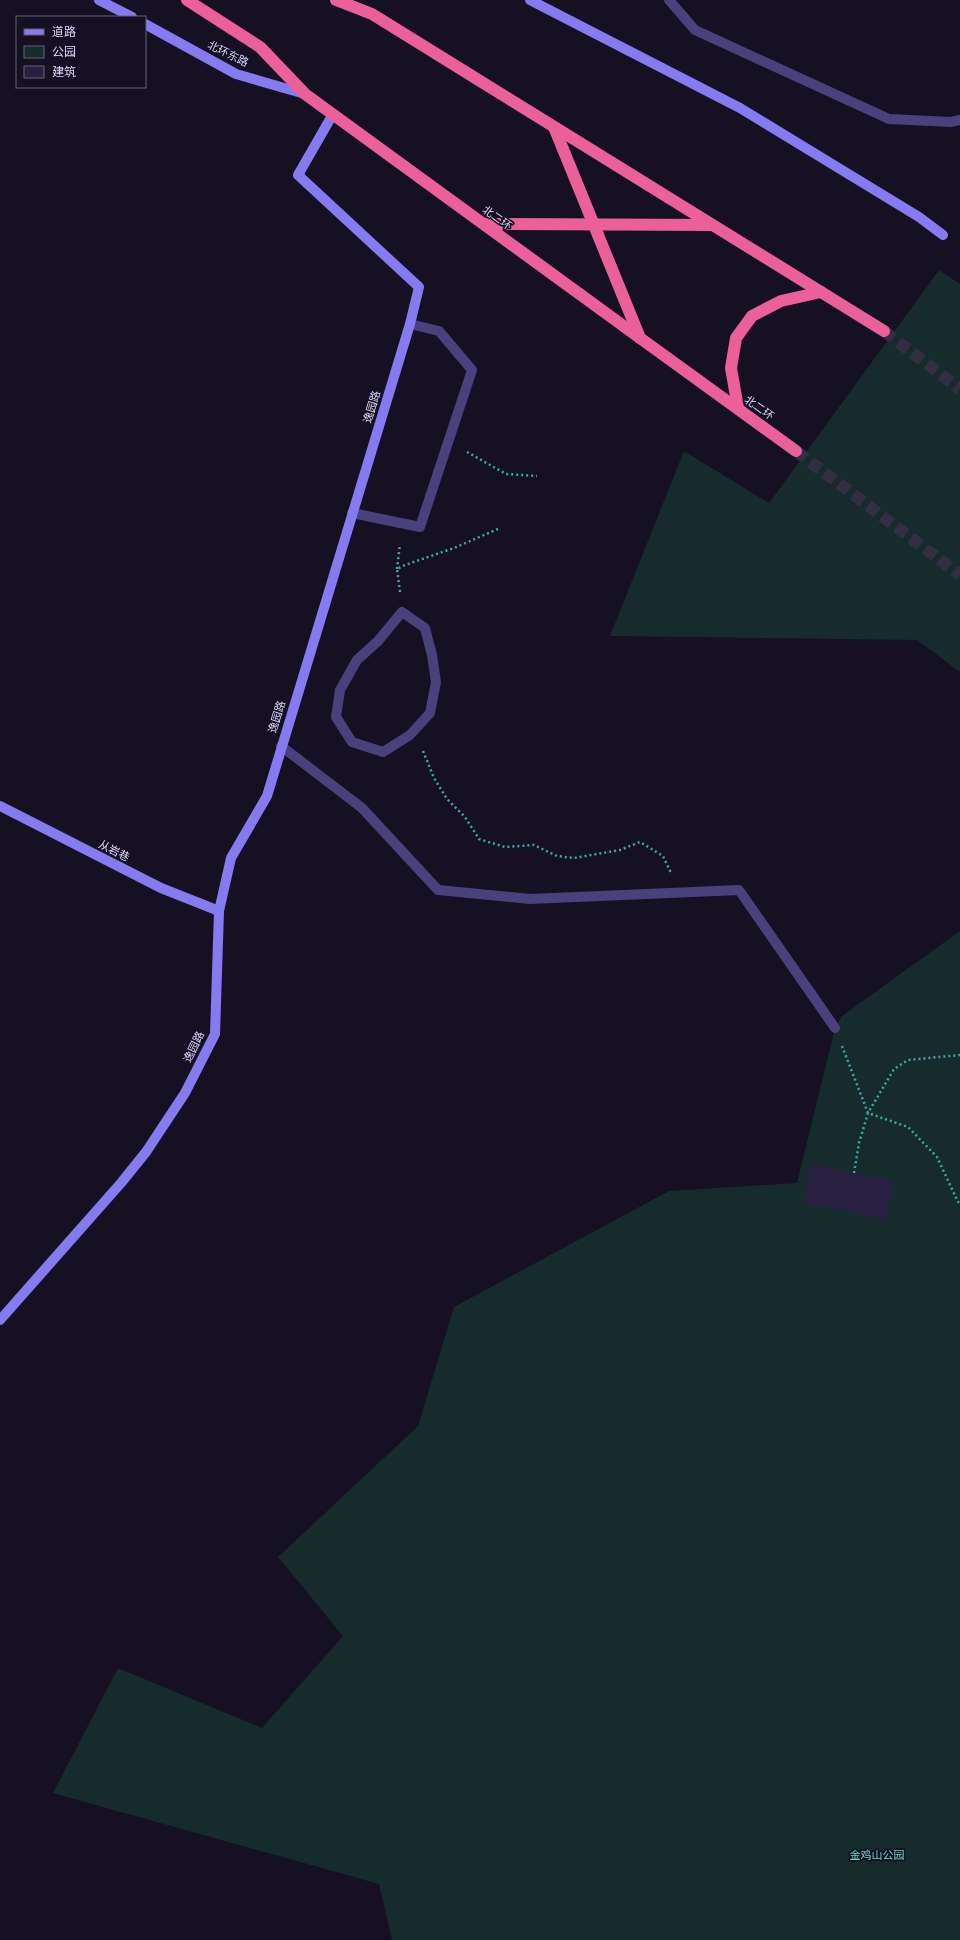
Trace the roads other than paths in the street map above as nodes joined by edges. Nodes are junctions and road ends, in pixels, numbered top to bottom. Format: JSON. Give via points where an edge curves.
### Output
{"nodes":[{"id":1,"x":99,"y":0,"type":"edge"},
{"id":2,"x":187,"y":0,"type":"edge"},
{"id":3,"x":336,"y":0,"type":"edge"},
{"id":4,"x":350,"y":0,"type":"edge"},
{"id":5,"x":530,"y":0,"type":"edge"},
{"id":6,"x":669,"y":0,"type":"edge"},
{"id":7,"x":372,"y":14,"type":"junction"},
{"id":8,"x":130,"y":16,"type":"edge"},
{"id":9,"x":146,"y":25,"type":"edge"},
{"id":10,"x":305,"y":94,"type":"junction"},
{"id":11,"x":333,"y":114,"type":"junction"},
{"id":12,"x":960,"y":120,"type":"edge"},
{"id":13,"x":554,"y":127,"type":"junction"},
{"id":14,"x":484,"y":224,"type":"junction"},
{"id":15,"x":594,"y":225,"type":"junction"},
{"id":16,"x":712,"y":225,"type":"junction"},
{"id":17,"x":943,"y":235,"type":"dead end"},
{"id":18,"x":821,"y":292,"type":"junction"},
{"id":19,"x":410,"y":324,"type":"junction"},
{"id":20,"x":884,"y":331,"type":"tunnel mouth"},
{"id":21,"x":640,"y":338,"type":"junction"},
{"id":22,"x":738,"y":408,"type":"junction"},
{"id":23,"x":796,"y":450,"type":"tunnel mouth"},
{"id":24,"x":352,"y":513,"type":"junction"},
{"id":25,"x":410,"y":735,"type":"joint"},
{"id":26,"x":281,"y":746,"type":"junction"},
{"id":27,"x":0,"y":806,"type":"edge"},
{"id":28,"x":219,"y":911,"type":"junction"},
{"id":29,"x":835,"y":1028,"type":"road end"},
{"id":30,"x":0,"y":1320,"type":"edge"}],
"edges":[{"from":1,"to":8,"type":"street"},
{"from":2,"to":10,"type":"highway","name":"北二环","via":[[260,47]]},
{"from":3,"to":7,"type":"highway"},
{"from":4,"to":7,"type":"street"},
{"from":5,"to":17,"type":"street","via":[[740,108],[919,217]]},
{"from":6,"to":12,"type":"street","via":[[695,30],[889,119],[951,122]]},
{"from":7,"to":13,"type":"highway"},
{"from":9,"to":10,"type":"street","name":"北环东路","via":[[236,74]]},
{"from":10,"to":11,"type":"highway","name":"北二环"},
{"from":11,"to":14,"type":"highway","name":"北二环"},
{"from":11,"to":19,"type":"street","name":"逸园路","via":[[298,176],[419,287]]},
{"from":13,"to":15,"type":"highway"},
{"from":13,"to":16,"type":"highway"},
{"from":14,"to":15,"type":"highway"},
{"from":14,"to":21,"type":"highway","name":"北二环"},
{"from":15,"to":16,"type":"highway"},
{"from":15,"to":21,"type":"highway"},
{"from":16,"to":18,"type":"highway"},
{"from":18,"to":20,"type":"highway"},
{"from":18,"to":22,"type":"highway","via":[[781,301],[752,316],[736,338],[731,368]]},
{"from":19,"to":24,"type":"street","name":"逸园路"},
{"from":19,"to":24,"type":"street","via":[[439,331],[472,370],[420,527]]},
{"from":21,"to":22,"type":"highway","name":"北二环"},
{"from":22,"to":23,"type":"highway","name":"北二环"},
{"from":24,"to":26,"type":"street","name":"逸园路"},
{"from":25,"to":25,"type":"street","via":[[430,713],[436,682],[425,628],[402,612],[378,641],[357,660],[340,690],[336,717],[352,742],[383,752]]},
{"from":26,"to":28,"type":"street","name":"逸园路","via":[[267,796],[231,858]]},
{"from":26,"to":29,"type":"street","via":[[362,808],[438,890],[530,899],[739,890]]},
{"from":27,"to":28,"type":"street","name":"从岩巷","via":[[161,888]]},
{"from":28,"to":30,"type":"street","name":"逸园路","via":[[214,1034],[185,1093],[146,1152],[121,1183]]}]}
